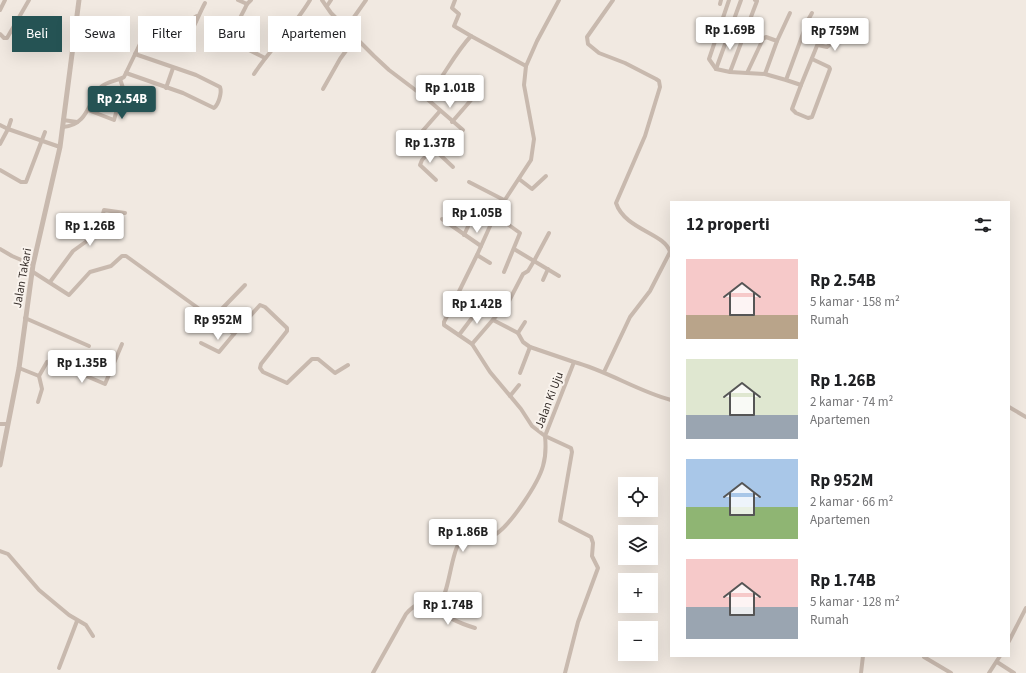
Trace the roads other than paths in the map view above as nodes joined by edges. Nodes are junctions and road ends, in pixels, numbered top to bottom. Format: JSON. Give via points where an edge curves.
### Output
{"nodes":[{"id":1,"x":5,"y":0,"type":"edge"},
{"id":2,"x":29,"y":0,"type":"edge"},
{"id":3,"x":79,"y":0,"type":"edge"},
{"id":4,"x":238,"y":0,"type":"edge"},
{"id":5,"x":251,"y":0,"type":"edge"},
{"id":6,"x":310,"y":0,"type":"edge"},
{"id":7,"x":322,"y":0,"type":"edge"},
{"id":8,"x":331,"y":0,"type":"edge"},
{"id":9,"x":366,"y":0,"type":"edge"},
{"id":10,"x":455,"y":0,"type":"edge"},
{"id":11,"x":560,"y":0,"type":"edge"},
{"id":12,"x":613,"y":0,"type":"edge"},
{"id":13,"x":729,"y":0,"type":"edge"},
{"id":14,"x":741,"y":0,"type":"edge"},
{"id":15,"x":758,"y":0,"type":"edge"},
{"id":16,"x":205,"y":3,"type":"dead end"},
{"id":17,"x":247,"y":4,"type":"junction"},
{"id":18,"x":327,"y":6,"type":"junction"},
{"id":19,"x":0,"y":10,"type":"edge"},
{"id":20,"x":790,"y":13,"type":"dead end"},
{"id":21,"x":812,"y":13,"type":"dead end"},
{"id":22,"x":198,"y":15,"type":"joint"},
{"id":23,"x":337,"y":16,"type":"edge"},
{"id":24,"x":355,"y":16,"type":"edge"},
{"id":25,"x":196,"y":20,"type":"edge"},
{"id":26,"x":808,"y":20,"type":"junction"},
{"id":27,"x":843,"y":33,"type":"dead end"},
{"id":28,"x":0,"y":34,"type":"edge"},
{"id":29,"x":471,"y":36,"type":"junction"},
{"id":30,"x":777,"y":41,"type":"junction"},
{"id":31,"x":361,"y":42,"type":"edge"},
{"id":32,"x":818,"y":45,"type":"junction"},
{"id":33,"x":138,"y":46,"type":"edge"},
{"id":34,"x":345,"y":52,"type":"edge"},
{"id":35,"x":134,"y":54,"type":"junction"},
{"id":36,"x":265,"y":58,"type":"junction"},
{"id":37,"x":812,"y":59,"type":"junction"},
{"id":38,"x":526,"y":66,"type":"junction"},
{"id":39,"x":173,"y":68,"type":"junction"},
{"id":40,"x":716,"y":68,"type":"junction"},
{"id":41,"x":730,"y":72,"type":"junction"},
{"id":42,"x":126,"y":73,"type":"junction"},
{"id":43,"x":747,"y":73,"type":"junction"},
{"id":44,"x":254,"y":74,"type":"dead end"},
{"id":45,"x":765,"y":74,"type":"junction"},
{"id":46,"x":120,"y":80,"type":"junction"},
{"id":47,"x":786,"y":80,"type":"junction"},
{"id":48,"x":801,"y":85,"type":"junction"},
{"id":49,"x":166,"y":88,"type":"junction"},
{"id":50,"x":323,"y":89,"type":"dead end"},
{"id":51,"x":478,"y":92,"type":"dead end"},
{"id":52,"x":426,"y":98,"type":"junction"},
{"id":53,"x":88,"y":110,"type":"junction"},
{"id":54,"x":440,"y":112,"type":"junction"},
{"id":55,"x":11,"y":120,"type":"dead end"},
{"id":56,"x":63,"y":120,"type":"junction"},
{"id":57,"x":78,"y":122,"type":"junction"},
{"id":58,"x":452,"y":122,"type":"junction"},
{"id":59,"x":0,"y":125,"type":"edge"},
{"id":60,"x":63,"y":127,"type":"junction"},
{"id":61,"x":8,"y":129,"type":"junction"},
{"id":62,"x":463,"y":130,"type":"dead end"},
{"id":63,"x":45,"y":132,"type":"dead end"},
{"id":64,"x":43,"y":142,"type":"junction"},
{"id":65,"x":0,"y":144,"type":"edge"},
{"id":66,"x":60,"y":147,"type":"junction"},
{"id":67,"x":434,"y":147,"type":"junction"},
{"id":68,"x":453,"y":167,"type":"dead end"},
{"id":69,"x":0,"y":170,"type":"edge"},
{"id":70,"x":546,"y":176,"type":"dead end"},
{"id":71,"x":519,"y":179,"type":"junction"},
{"id":72,"x":436,"y":180,"type":"dead end"},
{"id":73,"x":469,"y":182,"type":"dead end"},
{"id":74,"x":504,"y":200,"type":"junction"},
{"id":75,"x":125,"y":213,"type":"dead end"},
{"id":76,"x":495,"y":215,"type":"junction"},
{"id":77,"x":442,"y":219,"type":"dead end"},
{"id":78,"x":549,"y":233,"type":"dead end"},
{"id":79,"x":464,"y":235,"type":"junction"},
{"id":80,"x":481,"y":246,"type":"junction"},
{"id":81,"x":0,"y":249,"type":"edge"},
{"id":82,"x":514,"y":250,"type":"junction"},
{"id":83,"x":478,"y":256,"type":"junction"},
{"id":84,"x":534,"y":261,"type":"junction"},
{"id":85,"x":490,"y":264,"type":"dead end"},
{"id":86,"x":33,"y":266,"type":"junction"},
{"id":87,"x":548,"y":269,"type":"junction"},
{"id":88,"x":33,"y":272,"type":"junction"},
{"id":89,"x":504,"y":272,"type":"dead end"},
{"id":90,"x":559,"y":276,"type":"dead end"},
{"id":91,"x":543,"y":280,"type":"dead end"},
{"id":92,"x":50,"y":282,"type":"junction"},
{"id":93,"x":246,"y":285,"type":"dead end"},
{"id":94,"x":509,"y":301,"type":"dead end"},
{"id":95,"x":475,"y":314,"type":"dead end"},
{"id":96,"x":497,"y":315,"type":"dead end"},
{"id":97,"x":25,"y":318,"type":"junction"},
{"id":98,"x":212,"y":319,"type":"junction"},
{"id":99,"x":493,"y":320,"type":"junction"},
{"id":100,"x":525,"y":322,"type":"dead end"},
{"id":101,"x":518,"y":333,"type":"junction"},
{"id":102,"x":234,"y":334,"type":"junction"},
{"id":103,"x":459,"y":335,"type":"junction"},
{"id":104,"x":201,"y":343,"type":"dead end"},
{"id":105,"x":122,"y":344,"type":"dead end"},
{"id":106,"x":472,"y":344,"type":"junction"},
{"id":107,"x":89,"y":346,"type":"dead end"},
{"id":108,"x":530,"y":347,"type":"junction"},
{"id":109,"x":574,"y":362,"type":"junction"},
{"id":110,"x":348,"y":365,"type":"dead end"},
{"id":111,"x":19,"y":368,"type":"junction"},
{"id":112,"x":604,"y":372,"type":"junction"},
{"id":113,"x":520,"y":374,"type":"dead end"},
{"id":114,"x":39,"y":376,"type":"junction"},
{"id":115,"x":519,"y":385,"type":"dead end"},
{"id":116,"x":510,"y":396,"type":"junction"},
{"id":117,"x":670,"y":400,"type":"edge"},
{"id":118,"x":38,"y":402,"type":"dead end"},
{"id":119,"x":1010,"y":408,"type":"edge"},
{"id":120,"x":1026,"y":417,"type":"edge"},
{"id":121,"x":0,"y":424,"type":"edge"},
{"id":122,"x":8,"y":424,"type":"junction"},
{"id":123,"x":545,"y":436,"type":"junction"},
{"id":124,"x":0,"y":465,"type":"edge"},
{"id":125,"x":0,"y":551,"type":"edge"},
{"id":126,"x":435,"y":604,"type":"junction"},
{"id":127,"x":1026,"y":608,"type":"edge"},
{"id":128,"x":77,"y":621,"type":"junction"},
{"id":129,"x":475,"y":628,"type":"dead end"},
{"id":130,"x":93,"y":636,"type":"dead end"},
{"id":131,"x":1010,"y":639,"type":"edge"},
{"id":132,"x":863,"y":657,"type":"edge"},
{"id":133,"x":924,"y":657,"type":"edge"},
{"id":134,"x":999,"y":657,"type":"edge"},
{"id":135,"x":996,"y":662,"type":"junction"},
{"id":136,"x":59,"y":668,"type":"dead end"},
{"id":137,"x":1015,"y":672,"type":"edge"},
{"id":138,"x":373,"y":673,"type":"edge"},
{"id":139,"x":565,"y":673,"type":"edge"},
{"id":140,"x":861,"y":673,"type":"edge"},
{"id":141,"x":951,"y":673,"type":"edge"},
{"id":142,"x":989,"y":673,"type":"edge"}],
"edges":[{"from":1,"to":19,"type":"street"},
{"from":2,"to":28,"type":"street","via":[[7,38]]},
{"from":3,"to":56,"type":"street","name":"Jalan Takari"},
{"from":4,"to":17,"type":"street"},
{"from":5,"to":17,"type":"street"},
{"from":6,"to":36,"type":"street","via":[[284,37]]},
{"from":7,"to":18,"type":"street"},
{"from":8,"to":18,"type":"street"},
{"from":9,"to":24,"type":"street"},
{"from":10,"to":29,"type":"street","via":[[452,8],[459,14],[454,26]]},
{"from":11,"to":38,"type":"street"},
{"from":12,"to":112,"type":"street","via":[[587,37],[588,44],[599,53],[656,79],[660,87],[645,136],[616,203],[628,221],[661,241],[670,252],[650,291],[630,317]]},
{"from":13,"to":40,"type":"street","via":[[709,59]]},
{"from":14,"to":40,"type":"street"},
{"from":15,"to":41,"type":"street"},
{"from":16,"to":22,"type":"street"},
{"from":17,"to":36,"type":"street","via":[[233,40]]},
{"from":18,"to":23,"type":"street"},
{"from":20,"to":30,"type":"street"},
{"from":21,"to":26,"type":"street"},
{"from":22,"to":25,"type":"street"},
{"from":26,"to":32,"type":"street","via":[[820,24],[824,29]]},
{"from":26,"to":47,"type":"street"},
{"from":27,"to":32,"type":"street","via":[[827,47]]},
{"from":29,"to":38,"type":"street"},
{"from":29,"to":52,"type":"street","via":[[436,88]]},
{"from":30,"to":43,"type":"street","via":[[766,37],[763,39]]},
{"from":30,"to":45,"type":"street"},
{"from":31,"to":52,"type":"street","via":[[389,70]]},
{"from":32,"to":37,"type":"street"},
{"from":33,"to":35,"type":"street"},
{"from":34,"to":50,"type":"street"},
{"from":35,"to":39,"type":"street"},
{"from":35,"to":42,"type":"street"},
{"from":36,"to":44,"type":"street"},
{"from":37,"to":48,"type":"street"},
{"from":37,"to":48,"type":"street","via":[[830,69],[812,117],[808,118],[792,109]]},
{"from":38,"to":71,"type":"street","via":[[524,85],[534,139],[530,160]]},
{"from":39,"to":49,"type":"street"},
{"from":39,"to":49,"type":"street","via":[[220,86],[222,90],[217,105],[214,108]]},
{"from":40,"to":41,"type":"street"},
{"from":41,"to":43,"type":"street"},
{"from":42,"to":46,"type":"street"},
{"from":42,"to":49,"type":"street"},
{"from":43,"to":45,"type":"street"},
{"from":45,"to":47,"type":"street"},
{"from":46,"to":53,"type":"street","via":[[104,84]]},
{"from":46,"to":53,"type":"street","via":[[123,88],[114,120]]},
{"from":47,"to":48,"type":"street"},
{"from":51,"to":58,"type":"street"},
{"from":52,"to":54,"type":"street"},
{"from":53,"to":57,"type":"street"},
{"from":54,"to":58,"type":"street"},
{"from":54,"to":67,"type":"street","via":[[419,134]]},
{"from":55,"to":61,"type":"street"},
{"from":56,"to":57,"type":"street"},
{"from":56,"to":60,"type":"street","name":"Jalan Takari"},
{"from":57,"to":60,"type":"street"},
{"from":58,"to":62,"type":"street"},
{"from":59,"to":61,"type":"street"},
{"from":60,"to":66,"type":"street","name":"Jalan Takari"},
{"from":61,"to":64,"type":"street"},
{"from":61,"to":65,"type":"street"},
{"from":63,"to":64,"type":"street"},
{"from":64,"to":66,"type":"street"},
{"from":64,"to":69,"type":"street","via":[[26,182],[21,182]]},
{"from":66,"to":86,"type":"street","name":"Jalan Takari"},
{"from":67,"to":68,"type":"street"},
{"from":67,"to":72,"type":"street","via":[[420,165]]},
{"from":70,"to":71,"type":"street","via":[[532,189]]},
{"from":71,"to":74,"type":"street"},
{"from":73,"to":74,"type":"street"},
{"from":74,"to":76,"type":"street"},
{"from":75,"to":92,"type":"street","via":[[104,210],[98,233],[73,250]]},
{"from":76,"to":79,"type":"street","via":[[479,208]]},
{"from":76,"to":80,"type":"street"},
{"from":76,"to":82,"type":"street","via":[[520,233]]},
{"from":77,"to":79,"type":"street"},
{"from":78,"to":84,"type":"street"},
{"from":79,"to":80,"type":"street"},
{"from":80,"to":83,"type":"street"},
{"from":81,"to":86,"type":"street"},
{"from":82,"to":84,"type":"street"},
{"from":82,"to":89,"type":"street"},
{"from":83,"to":85,"type":"street"},
{"from":83,"to":103,"type":"street","via":[[444,322],[448,329]]},
{"from":84,"to":87,"type":"street"},
{"from":84,"to":94,"type":"street","via":[[523,274]]},
{"from":86,"to":88,"type":"street","name":"Jalan Takari"},
{"from":87,"to":90,"type":"street"},
{"from":87,"to":91,"type":"street"},
{"from":88,"to":92,"type":"street"},
{"from":88,"to":97,"type":"street","name":"Jalan Takari"},
{"from":92,"to":98,"type":"street","via":[[69,295],[90,272],[110,266],[122,256],[126,256]]},
{"from":93,"to":98,"type":"street"},
{"from":95,"to":103,"type":"street"},
{"from":96,"to":99,"type":"street"},
{"from":97,"to":107,"type":"street"},
{"from":97,"to":111,"type":"street","name":"Jalan Takari"},
{"from":98,"to":102,"type":"street"},
{"from":99,"to":101,"type":"street"},
{"from":99,"to":106,"type":"street"},
{"from":100,"to":101,"type":"street"},
{"from":101,"to":108,"type":"street","via":[[523,342]]},
{"from":102,"to":104,"type":"street","via":[[219,352]]},
{"from":102,"to":110,"type":"street","via":[[260,305],[263,305],[287,328],[261,364],[263,372],[287,383],[312,359],[318,359],[335,373]]},
{"from":103,"to":106,"type":"street"},
{"from":105,"to":114,"type":"street","via":[[104,384],[51,361],[47,362]]},
{"from":106,"to":116,"type":"street"},
{"from":108,"to":109,"type":"street"},
{"from":108,"to":113,"type":"street"},
{"from":109,"to":112,"type":"street","name":"Jalan Ki Uju"},
{"from":109,"to":123,"type":"street","name":"Jalan Ki Uju"},
{"from":111,"to":114,"type":"street"},
{"from":111,"to":122,"type":"street","name":"Jalan Takari"},
{"from":112,"to":117,"type":"street","name":"Jalan Ki Uju","via":[[653,395]]},
{"from":114,"to":118,"type":"street","via":[[42,389]]},
{"from":115,"to":116,"type":"street"},
{"from":116,"to":123,"type":"street","via":[[532,426]]},
{"from":119,"to":120,"type":"street"},
{"from":121,"to":122,"type":"street"},
{"from":122,"to":124,"type":"street","name":"Jalan Takari"},
{"from":123,"to":126,"type":"street","via":[[546,448],[542,469],[518,510],[506,527],[496,534],[458,545],[452,560],[445,595]]},
{"from":123,"to":139,"type":"street","name":"Jalan Ki Uju","via":[[570,448],[572,452],[560,521],[591,537],[592,556],[598,568],[578,622]]},
{"from":125,"to":128,"type":"street","via":[[8,554],[39,590]]},
{"from":126,"to":129,"type":"street","via":[[456,622]]},
{"from":126,"to":138,"type":"street","via":[[417,604],[412,607]]},
{"from":127,"to":131,"type":"street"},
{"from":128,"to":130,"type":"street","via":[[86,625]]},
{"from":128,"to":136,"type":"street"},
{"from":132,"to":140,"type":"street"},
{"from":133,"to":141,"type":"street"},
{"from":134,"to":135,"type":"street"},
{"from":135,"to":137,"type":"street"},
{"from":135,"to":142,"type":"street"}]}
